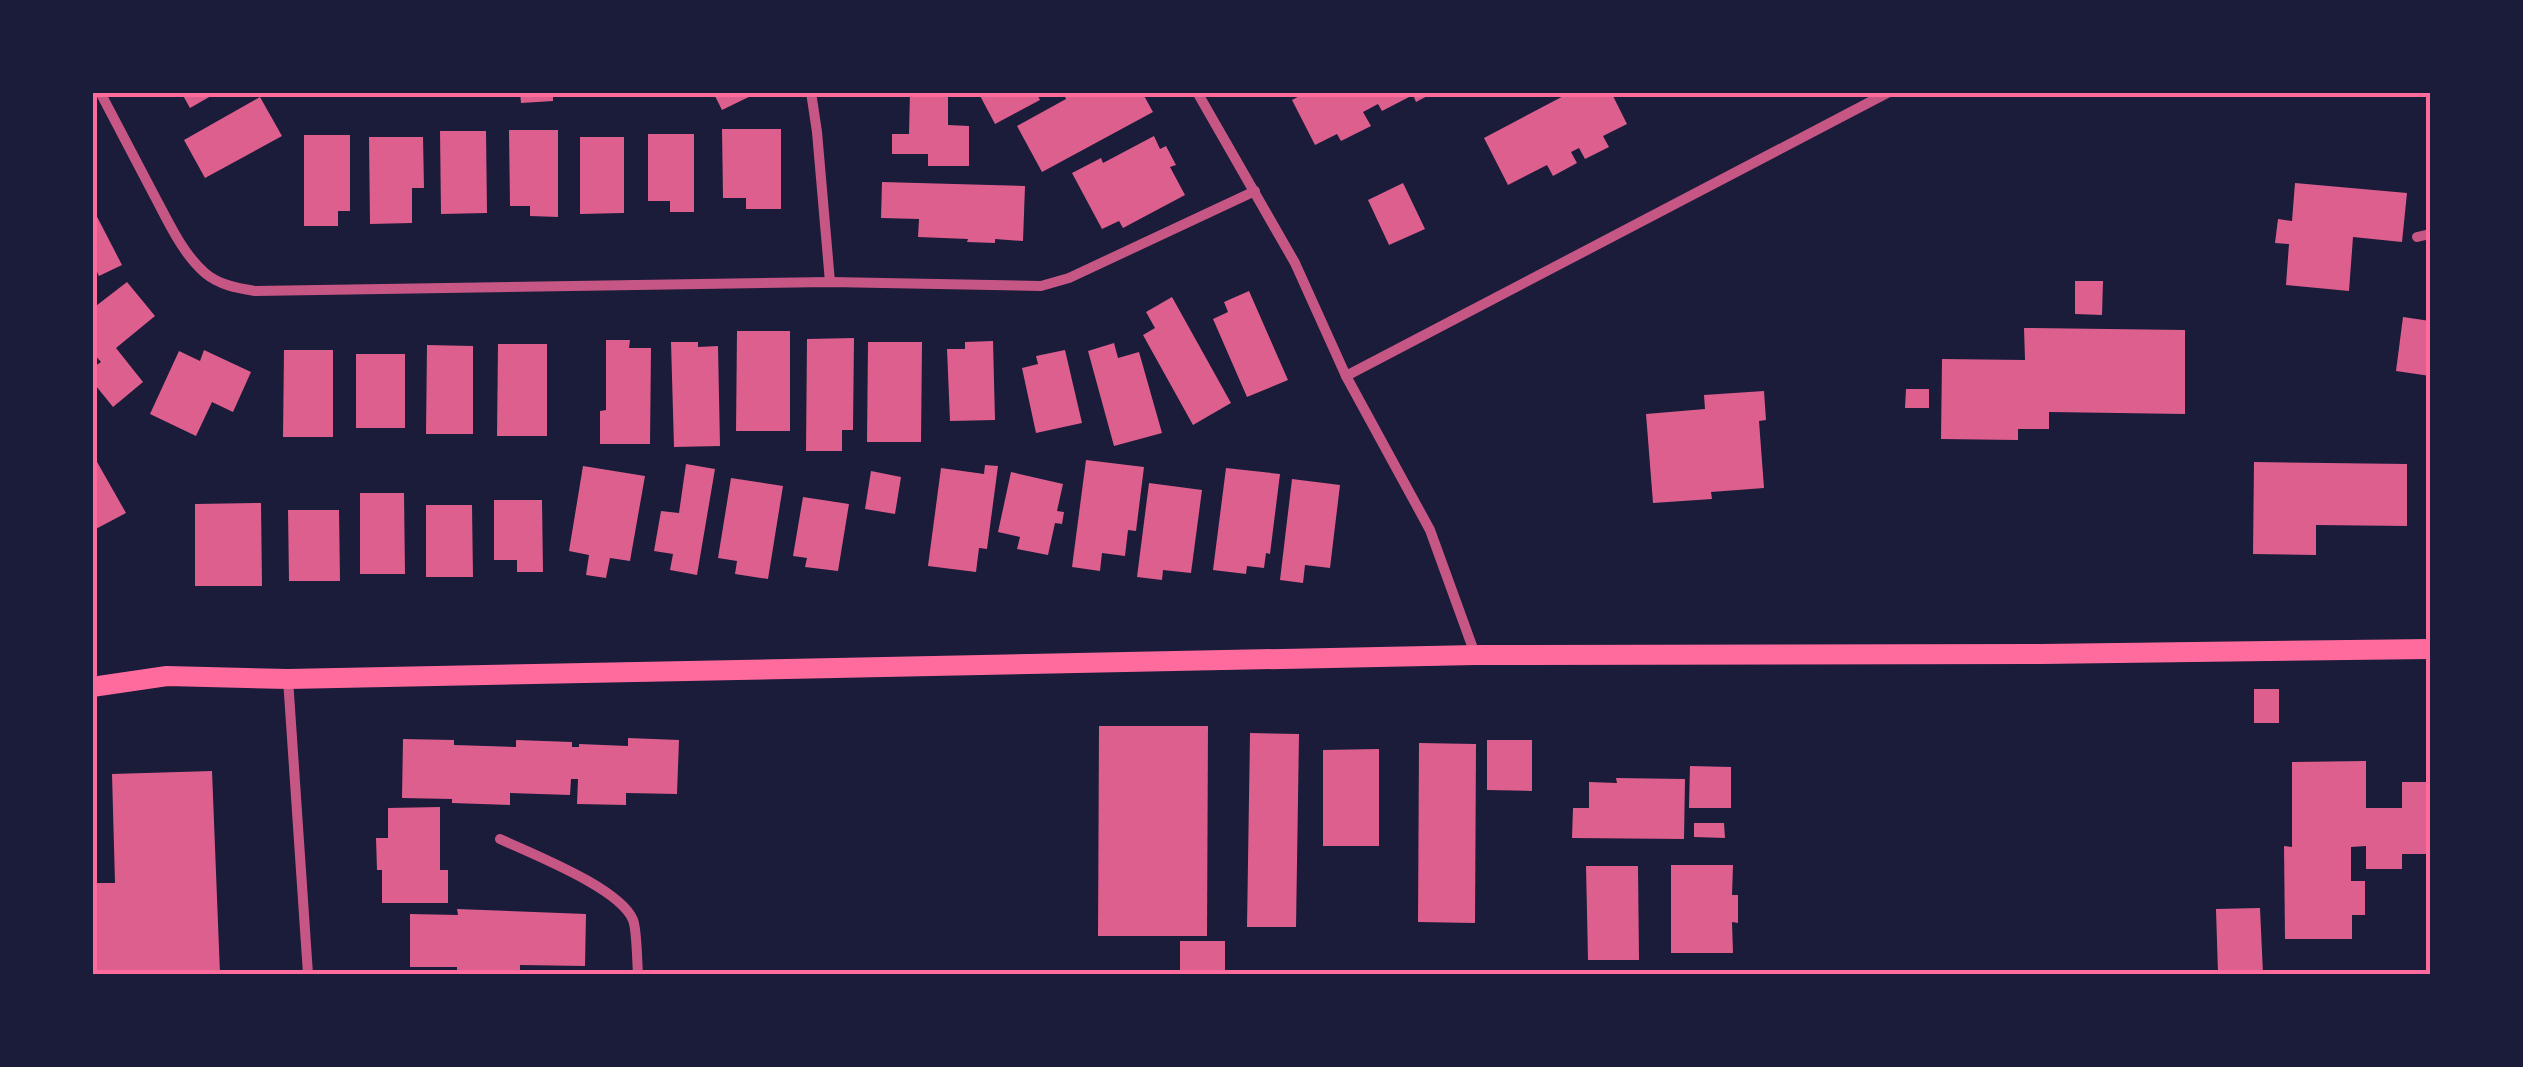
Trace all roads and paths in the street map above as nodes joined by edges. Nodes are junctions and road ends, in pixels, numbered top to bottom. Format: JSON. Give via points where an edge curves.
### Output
{"nodes":[{"id":1,"x":100,"y":92,"type":"edge"},
{"id":2,"x":810,"y":92,"type":"edge"},
{"id":3,"x":1197,"y":92,"type":"edge"},
{"id":4,"x":1889,"y":92,"type":"edge"},
{"id":5,"x":1255,"y":191,"type":"junction"},
{"id":6,"x":2430,"y":234,"type":"edge"},
{"id":7,"x":2417,"y":237,"type":"dead end"},
{"id":8,"x":830,"y":282,"type":"junction"},
{"id":9,"x":1346,"y":376,"type":"junction"},
{"id":10,"x":2430,"y":649,"type":"edge"},
{"id":11,"x":1476,"y":655,"type":"junction"},
{"id":12,"x":288,"y":679,"type":"junction"},
{"id":13,"x":92,"y":686,"type":"edge"},
{"id":14,"x":500,"y":840,"type":"dead end"},
{"id":15,"x":308,"y":974,"type":"edge"},
{"id":16,"x":638,"y":974,"type":"edge"}],
"edges":[{"from":1,"to":8,"type":"street","via":[[188,253],[214,280],[239,288]]},
{"from":2,"to":8,"type":"street"},
{"from":3,"to":5,"type":"street"},
{"from":4,"to":9,"type":"street"},
{"from":5,"to":8,"type":"street","via":[[1055,283]]},
{"from":5,"to":9,"type":"street"},
{"from":6,"to":7,"type":"street"},
{"from":9,"to":11,"type":"street","via":[[1430,530]]},
{"from":10,"to":11,"type":"main road"},
{"from":11,"to":12,"type":"main road"},
{"from":12,"to":13,"type":"main road","via":[[166,676]]},
{"from":12,"to":15,"type":"street"},
{"from":14,"to":16,"type":"street","via":[[617,899],[633,920]]}]}
